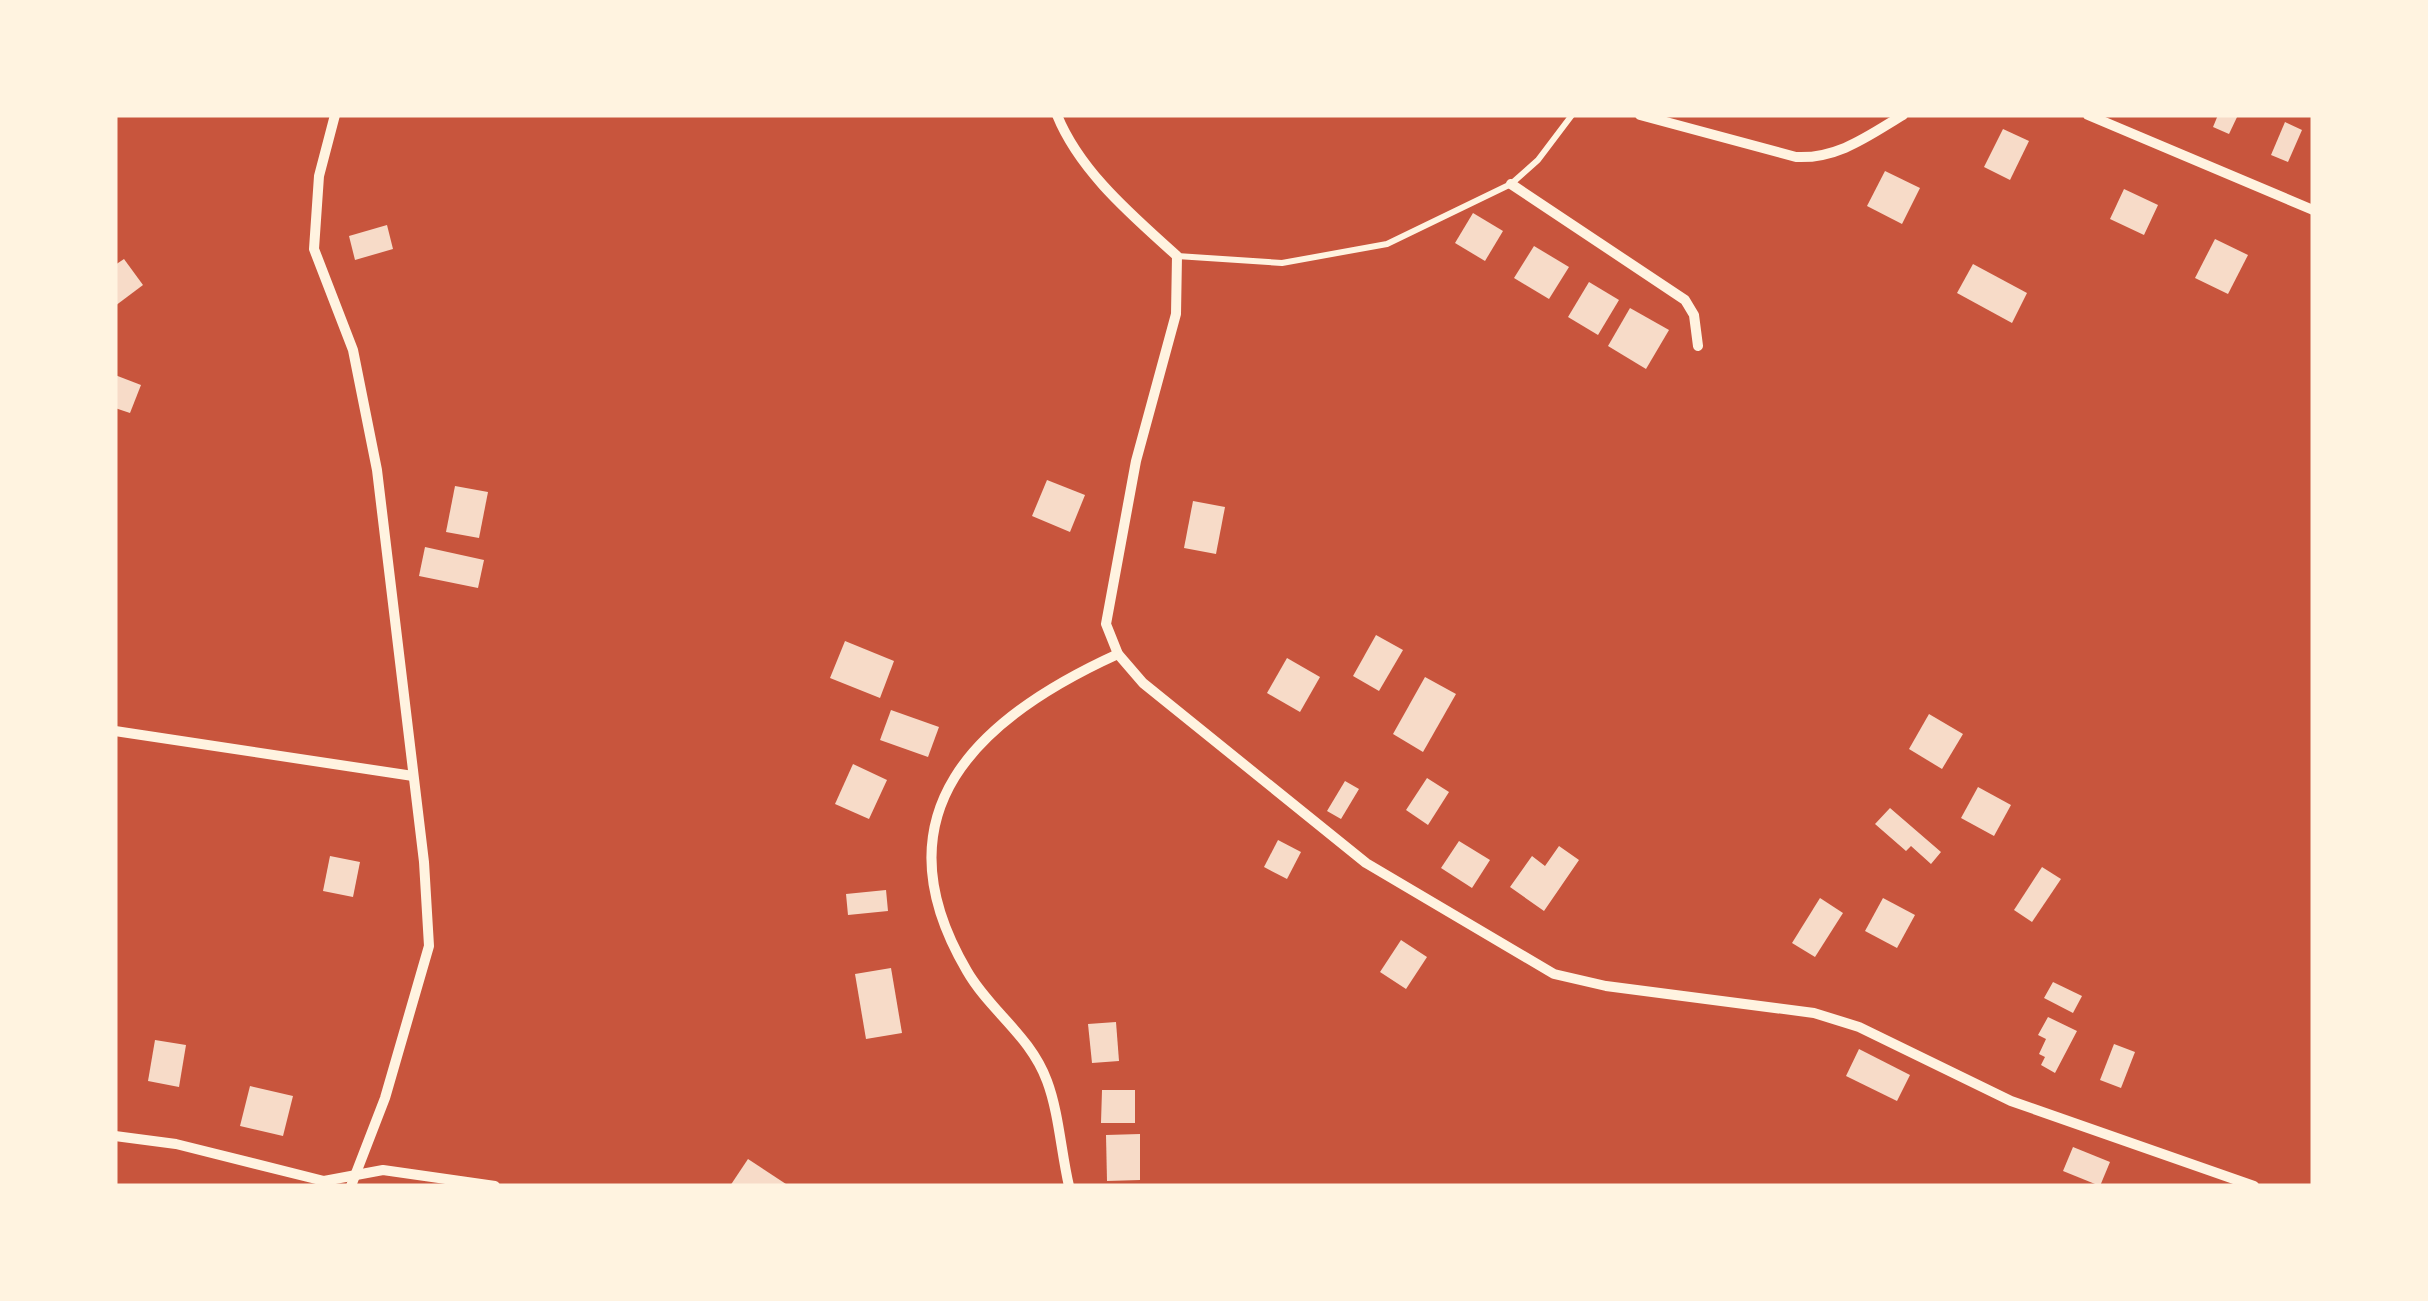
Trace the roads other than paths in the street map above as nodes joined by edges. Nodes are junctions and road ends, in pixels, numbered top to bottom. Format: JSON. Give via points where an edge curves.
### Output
{"nodes":[{"id":1,"x":336,"y":115,"type":"edge"},
{"id":2,"x":1057,"y":115,"type":"edge"},
{"id":3,"x":1572,"y":115,"type":"edge"},
{"id":4,"x":1640,"y":115,"type":"edge"},
{"id":5,"x":1903,"y":115,"type":"edge"},
{"id":6,"x":2088,"y":115,"type":"edge"},
{"id":7,"x":1512,"y":184,"type":"junction"},
{"id":8,"x":2313,"y":210,"type":"edge"},
{"id":9,"x":1176,"y":256,"type":"junction"},
{"id":10,"x":1698,"y":346,"type":"dead end"},
{"id":11,"x":1118,"y":654,"type":"junction"},
{"id":12,"x":115,"y":732,"type":"edge"},
{"id":13,"x":413,"y":776,"type":"junction"},
{"id":14,"x":115,"y":1136,"type":"edge"},
{"id":15,"x":353,"y":1180,"type":"edge"},
{"id":16,"x":495,"y":1186,"type":"edge"},
{"id":17,"x":1069,"y":1186,"type":"edge"},
{"id":18,"x":2254,"y":1186,"type":"edge"}],
"edges":[{"from":1,"to":13,"type":"street","via":[[319,176],[314,249],[353,350],[377,470]]},
{"from":2,"to":9,"type":"street","via":[[1065,135],[1119,202]]},
{"from":3,"to":7,"type":"lane"},
{"from":4,"to":5,"type":"street","via":[[1817,158]]},
{"from":6,"to":8,"type":"street"},
{"from":7,"to":9,"type":"lane","via":[[1387,244],[1282,263]]},
{"from":7,"to":10,"type":"street","via":[[1685,300]]},
{"from":9,"to":11,"type":"street","via":[[1176,314],[1110,592],[1106,624]]},
{"from":11,"to":17,"type":"street","via":[[1013,710],[946,792],[931,846],[932,896],[945,928],[968,974],[1028,1042],[1048,1083]]},
{"from":11,"to":18,"type":"street","via":[[1143,684],[1366,863],[1554,974],[1814,1012],[2011,1101]]},
{"from":12,"to":13,"type":"street"},
{"from":13,"to":15,"type":"street","via":[[429,946]]},
{"from":14,"to":15,"type":"street","via":[[176,1144],[324,1181]]},
{"from":15,"to":16,"type":"street","via":[[382,1170]]}]}
